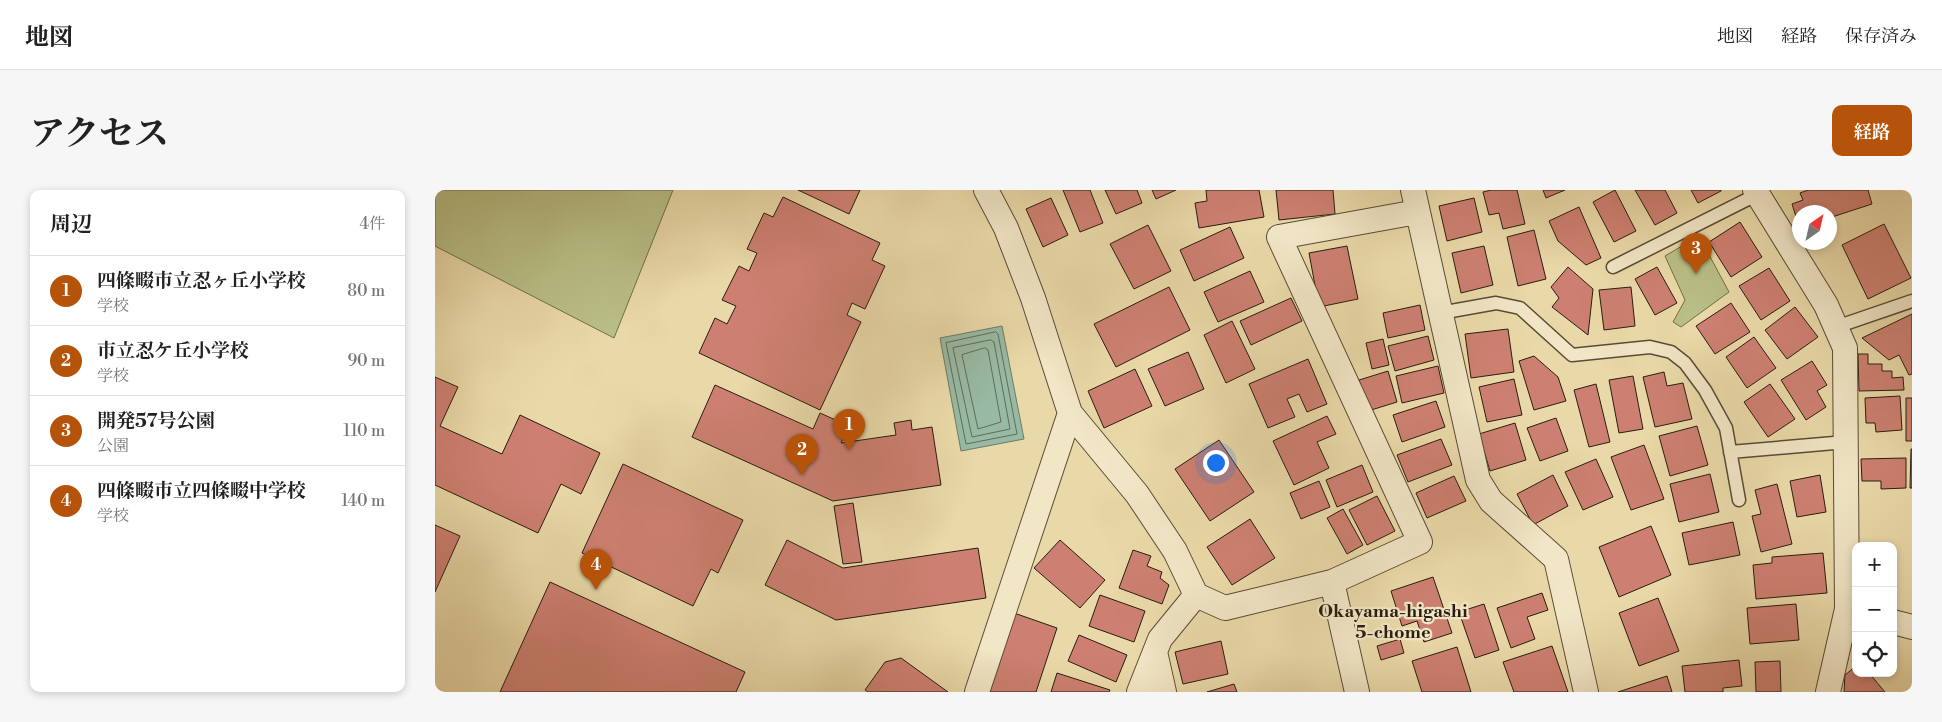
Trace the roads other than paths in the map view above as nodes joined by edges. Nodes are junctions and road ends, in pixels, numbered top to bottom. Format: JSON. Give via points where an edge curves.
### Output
{"nodes":[{"id":1,"x":991,"y":191,"type":"edge"},
{"id":2,"x":1756,"y":192,"type":"edge"},
{"id":3,"x":1415,"y":201,"type":"edge"},
{"id":4,"x":1613,"y":267,"type":"dead end"},
{"id":5,"x":1912,"y":301,"type":"edge"},
{"id":6,"x":1440,"y":313,"type":"junction"},
{"id":7,"x":1836,"y":327,"type":"junction"},
{"id":8,"x":1071,"y":413,"type":"junction"},
{"id":9,"x":1846,"y":442,"type":"junction"},
{"id":10,"x":1731,"y":452,"type":"junction"},
{"id":11,"x":1739,"y":500,"type":"dead end"},
{"id":12,"x":1332,"y":582,"type":"junction"},
{"id":13,"x":1196,"y":595,"type":"junction"},
{"id":14,"x":1852,"y":610,"type":"edge"},
{"id":15,"x":1897,"y":623,"type":"edge"},
{"id":16,"x":1912,"y":627,"type":"edge"},
{"id":17,"x":1155,"y":652,"type":"junction"},
{"id":18,"x":977,"y":692,"type":"edge"},
{"id":19,"x":1139,"y":692,"type":"edge"},
{"id":20,"x":1164,"y":692,"type":"edge"},
{"id":21,"x":1357,"y":692,"type":"edge"},
{"id":22,"x":1586,"y":692,"type":"edge"},
{"id":23,"x":1828,"y":692,"type":"edge"}],
"edges":[{"from":1,"to":8,"type":"street","via":[[1033,298]]},
{"from":2,"to":4,"type":"lane"},
{"from":2,"to":7,"type":"street","via":[[1827,305]]},
{"from":3,"to":6,"type":"street"},
{"from":3,"to":12,"type":"street","via":[[1279,237],[1420,542]]},
{"from":5,"to":7,"type":"lane"},
{"from":6,"to":10,"type":"lane","via":[[1495,303],[1520,308],[1572,355],[1650,347],[1671,352],[1685,362],[1705,390],[1726,428]]},
{"from":6,"to":22,"type":"street","via":[[1478,480],[1491,501],[1556,559]]},
{"from":7,"to":9,"type":"street","via":[[1845,348]]},
{"from":8,"to":13,"type":"street","via":[[1137,494],[1175,551]]},
{"from":8,"to":18,"type":"street"},
{"from":9,"to":10,"type":"lane"},
{"from":9,"to":14,"type":"street"},
{"from":10,"to":11,"type":"lane"},
{"from":12,"to":13,"type":"street","via":[[1225,608]]},
{"from":12,"to":21,"type":"street"},
{"from":13,"to":17,"type":"street","via":[[1160,639]]},
{"from":14,"to":23,"type":"street"},
{"from":15,"to":16,"type":"street"},
{"from":17,"to":19,"type":"street"},
{"from":17,"to":20,"type":"street"}]}
